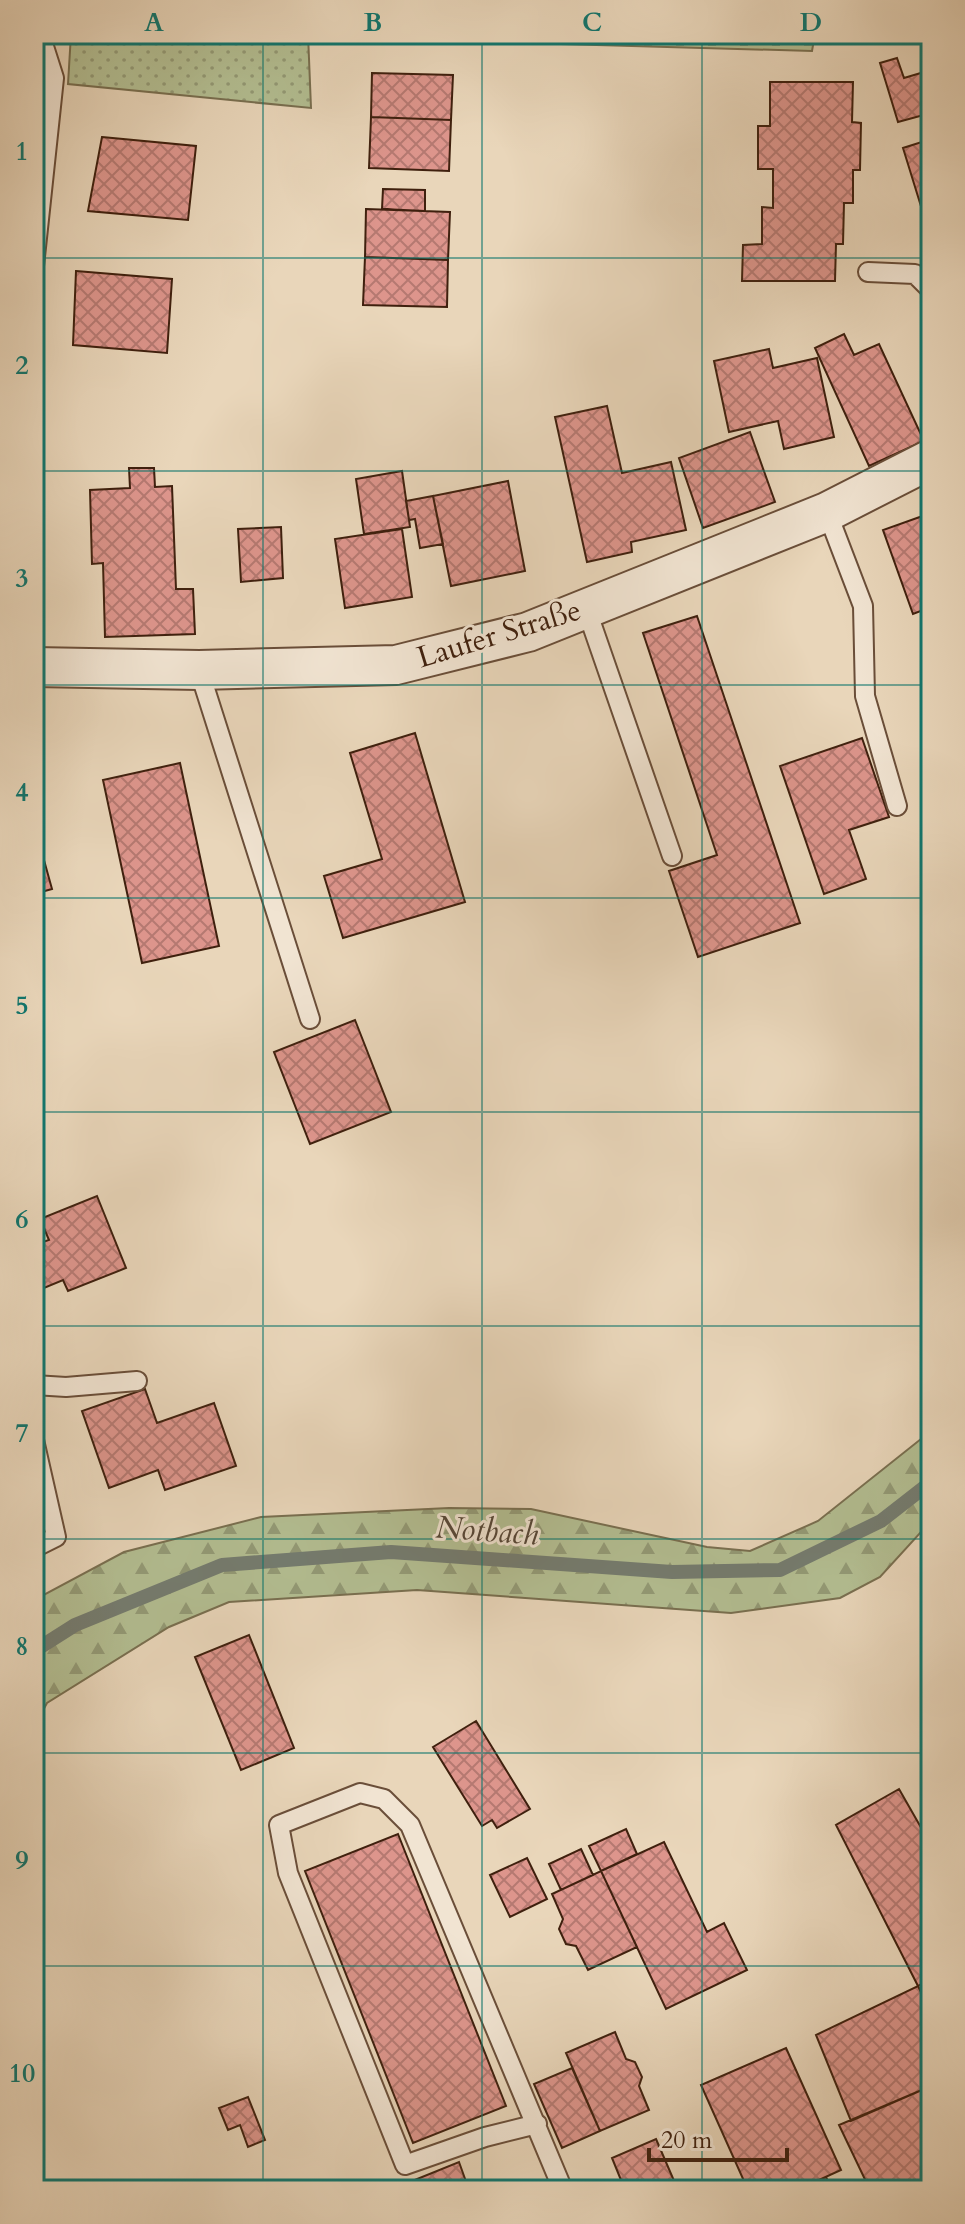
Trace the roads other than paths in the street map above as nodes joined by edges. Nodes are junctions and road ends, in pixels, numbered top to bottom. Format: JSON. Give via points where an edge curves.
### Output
{"nodes":[{"id":1,"x":40,"y":34,"type":"edge"},
{"id":2,"x":34,"y":266,"type":"edge"},
{"id":3,"x":868,"y":272,"type":"dead end"},
{"id":4,"x":931,"y":290,"type":"edge"},
{"id":5,"x":931,"y":459,"type":"edge"},
{"id":6,"x":827,"y":512,"type":"junction"},
{"id":7,"x":586,"y":608,"type":"junction"},
{"id":8,"x":35,"y":662,"type":"edge"},
{"id":9,"x":199,"y":670,"type":"junction"},
{"id":10,"x":897,"y":806,"type":"dead end"},
{"id":11,"x":672,"y":856,"type":"dead end"},
{"id":12,"x":310,"y":1019,"type":"dead end"},
{"id":13,"x":137,"y":1381,"type":"dead end"},
{"id":14,"x":34,"y":1385,"type":"edge"},
{"id":15,"x":34,"y":1440,"type":"edge"},
{"id":16,"x":34,"y":1548,"type":"edge"},
{"id":17,"x":537,"y":2124,"type":"junction"},
{"id":18,"x":563,"y":2190,"type":"edge"}],
"edges":[{"from":1,"to":2,"type":"lane","via":[[54,78]]},
{"from":3,"to":4,"type":"lane","via":[[915,274]]},
{"from":5,"to":6,"type":"street","name":"Laufer Straße"},
{"from":6,"to":7,"type":"street","name":"Laufer Straße"},
{"from":6,"to":10,"type":"lane","via":[[863,606],[865,696]]},
{"from":7,"to":9,"type":"street","name":"Laufer Straße","via":[[528,632],[396,665]]},
{"from":7,"to":11,"type":"lane"},
{"from":8,"to":9,"type":"street","name":"Laufer Straße"},
{"from":9,"to":12,"type":"lane"},
{"from":13,"to":14,"type":"lane"},
{"from":15,"to":16,"type":"lane","via":[[56,1537]]},
{"from":17,"to":17,"type":"lane","via":[[405,2165],[288,1873],[279,1825],[360,1793],[384,1799],[410,1825]]},
{"from":17,"to":18,"type":"lane"}]}
